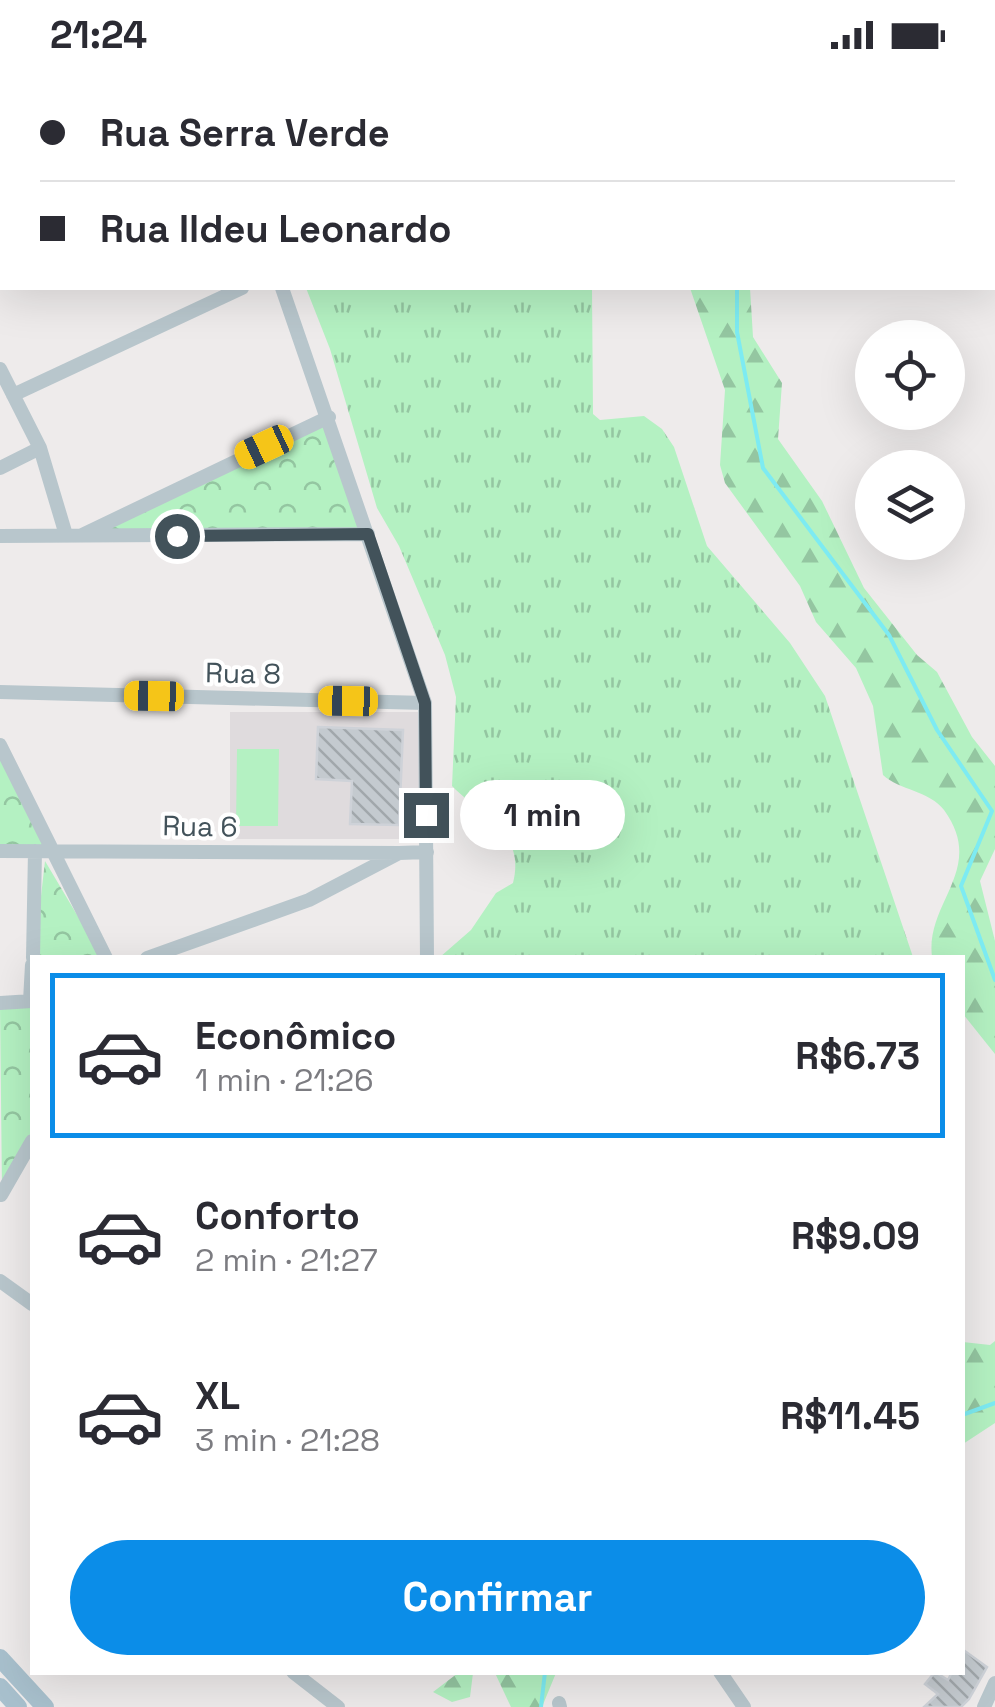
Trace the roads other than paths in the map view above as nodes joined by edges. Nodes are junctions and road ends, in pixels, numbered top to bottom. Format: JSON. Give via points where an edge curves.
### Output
{"nodes":[{"id":1,"x":238,"y":290,"type":"edge"},
{"id":2,"x":283,"y":290,"type":"edge"},
{"id":3,"x":0,"y":368,"type":"edge"},
{"id":4,"x":13,"y":395,"type":"junction"},
{"id":5,"x":329,"y":417,"type":"junction"},
{"id":6,"x":40,"y":448,"type":"junction"},
{"id":7,"x":0,"y":468,"type":"edge"},
{"id":8,"x":368,"y":534,"type":"junction"},
{"id":9,"x":74,"y":535,"type":"junction"},
{"id":10,"x":0,"y":536,"type":"edge"},
{"id":11,"x":0,"y":692,"type":"edge"},
{"id":12,"x":425,"y":703,"type":"junction"},
{"id":13,"x":0,"y":745,"type":"edge"},
{"id":14,"x":42,"y":850,"type":"junction"},
{"id":15,"x":0,"y":851,"type":"edge"},
{"id":16,"x":427,"y":852,"type":"junction"},
{"id":17,"x":399,"y":853,"type":"junction"},
{"id":18,"x":33,"y":955,"type":"edge"},
{"id":19,"x":104,"y":955,"type":"edge"},
{"id":20,"x":155,"y":955,"type":"edge"},
{"id":21,"x":427,"y":955,"type":"edge"},
{"id":22,"x":30,"y":1001,"type":"edge"},
{"id":23,"x":0,"y":1003,"type":"edge"},
{"id":24,"x":30,"y":1143,"type":"edge"},
{"id":25,"x":0,"y":1192,"type":"edge"},
{"id":26,"x":0,"y":1202,"type":"edge"},
{"id":27,"x":0,"y":1281,"type":"edge"},
{"id":28,"x":30,"y":1303,"type":"edge"},
{"id":29,"x":0,"y":1658,"type":"edge"},
{"id":30,"x":297,"y":1675,"type":"edge"},
{"id":31,"x":722,"y":1675,"type":"edge"},
{"id":32,"x":995,"y":1683,"type":"edge"},
{"id":33,"x":0,"y":1687,"type":"edge"},
{"id":34,"x":41,"y":1705,"type":"edge"},
{"id":35,"x":18,"y":1707,"type":"edge"},
{"id":36,"x":338,"y":1707,"type":"edge"},
{"id":37,"x":744,"y":1707,"type":"edge"},
{"id":38,"x":984,"y":1707,"type":"edge"}],
"edges":[{"from":1,"to":4,"type":"street"},
{"from":2,"to":5,"type":"street"},
{"from":3,"to":4,"type":"street"},
{"from":4,"to":6,"type":"street"},
{"from":5,"to":8,"type":"street"},
{"from":5,"to":9,"type":"street"},
{"from":6,"to":7,"type":"street"},
{"from":6,"to":9,"type":"street"},
{"from":8,"to":9,"type":"street"},
{"from":8,"to":12,"type":"street"},
{"from":9,"to":10,"type":"street"},
{"from":11,"to":12,"type":"street","name":"Rua 8"},
{"from":12,"to":16,"type":"street"},
{"from":13,"to":14,"type":"street"},
{"from":14,"to":15,"type":"street","name":"Rua 6"},
{"from":14,"to":17,"type":"street","name":"Rua 6"},
{"from":14,"to":18,"type":"street"},
{"from":14,"to":19,"type":"street"},
{"from":16,"to":17,"type":"street","name":"Rua 6"},
{"from":16,"to":21,"type":"street"},
{"from":17,"to":20,"type":"street","via":[[309,900]]},
{"from":22,"to":23,"type":"street"},
{"from":24,"to":25,"type":"street"},
{"from":25,"to":26,"type":"street"},
{"from":27,"to":28,"type":"street"},
{"from":29,"to":34,"type":"main road"},
{"from":30,"to":36,"type":"street"},
{"from":31,"to":37,"type":"street"},
{"from":32,"to":38,"type":"street"},
{"from":33,"to":35,"type":"main road"}]}
